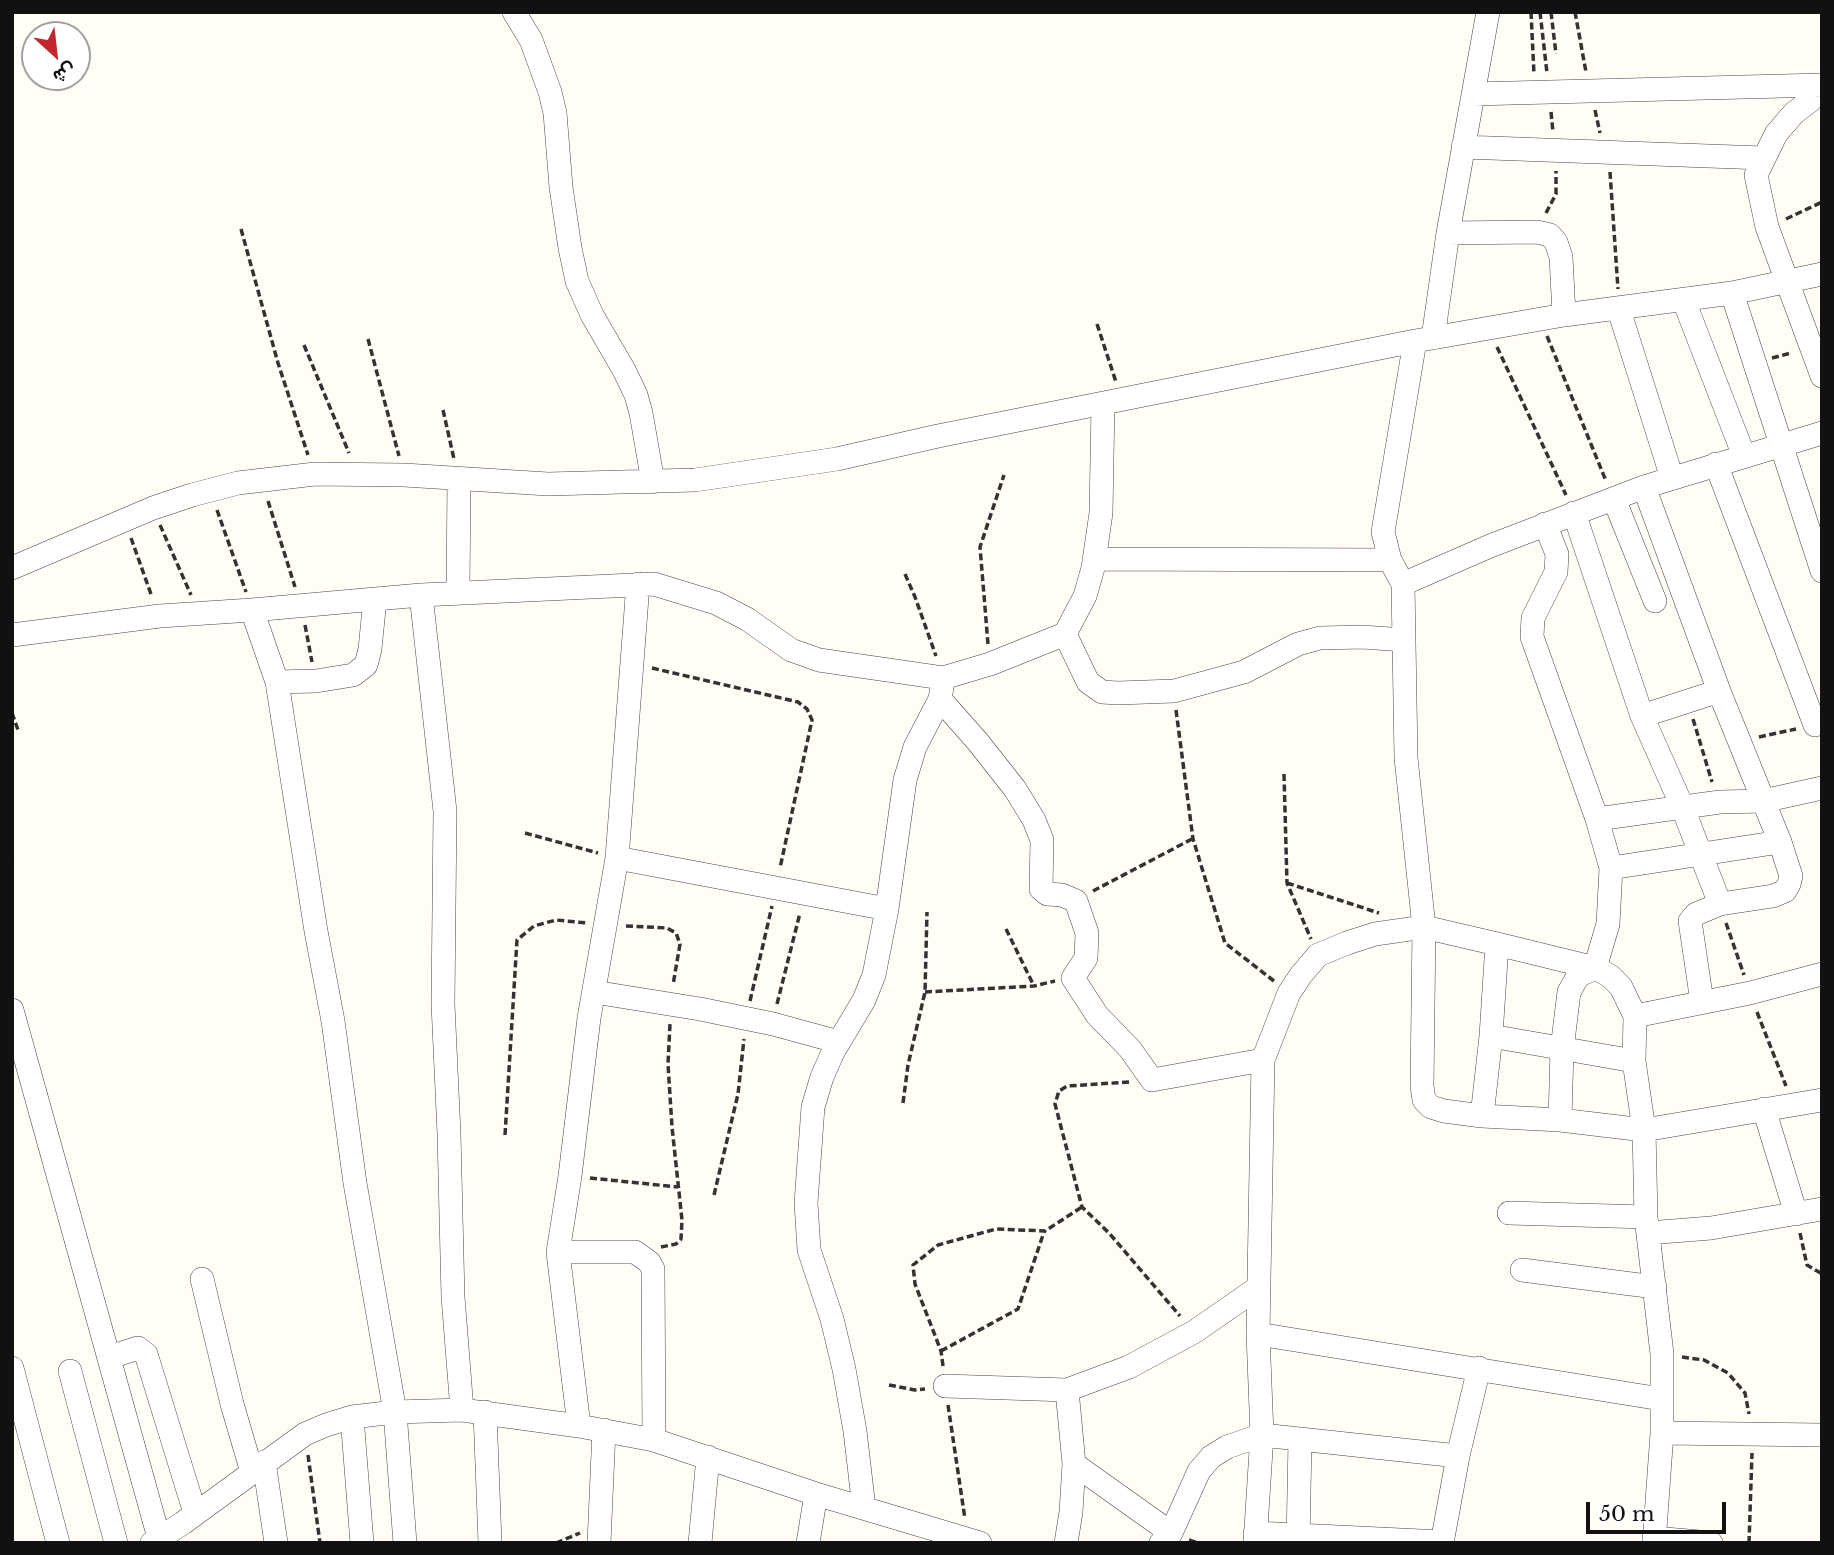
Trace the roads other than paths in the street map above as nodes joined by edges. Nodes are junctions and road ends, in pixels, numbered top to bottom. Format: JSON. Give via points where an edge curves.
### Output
{"nodes":[{"id":1,"x":514,"y":12,"type":"edge"},
{"id":2,"x":1488,"y":12,"type":"edge"},
{"id":3,"x":1473,"y":94,"type":"junction"},
{"id":4,"x":1819,"y":96,"type":"edge"},
{"id":5,"x":1463,"y":147,"type":"junction"},
{"id":6,"x":1763,"y":158,"type":"junction"},
{"id":7,"x":1448,"y":233,"type":"junction"},
{"id":8,"x":1822,"y":274,"type":"edge"},
{"id":9,"x":1786,"y":282,"type":"junction"},
{"id":10,"x":1732,"y":293,"type":"junction"},
{"id":11,"x":1684,"y":301,"type":"junction"},
{"id":12,"x":1619,"y":310,"type":"junction"},
{"id":13,"x":1564,"y":315,"type":"junction"},
{"id":14,"x":1424,"y":339,"type":"junction"},
{"id":15,"x":1822,"y":376,"type":"edge"},
{"id":16,"x":1113,"y":402,"type":"junction"},
{"id":17,"x":1822,"y":433,"type":"edge"},
{"id":18,"x":1782,"y":444,"type":"junction"},
{"id":19,"x":1744,"y":456,"type":"junction"},
{"id":20,"x":1716,"y":464,"type":"junction"},
{"id":21,"x":1672,"y":478,"type":"junction"},
{"id":22,"x":459,"y":479,"type":"junction"},
{"id":23,"x":653,"y":482,"type":"junction"},
{"id":24,"x":1644,"y":487,"type":"junction"},
{"id":25,"x":1614,"y":499,"type":"junction"},
{"id":26,"x":1574,"y":513,"type":"junction"},
{"id":27,"x":1545,"y":524,"type":"junction"},
{"id":28,"x":1094,"y":559,"type":"junction"},
{"id":29,"x":1390,"y":560,"type":"junction"},
{"id":30,"x":12,"y":568,"type":"edge"},
{"id":31,"x":1822,"y":571,"type":"edge"},
{"id":32,"x":638,"y":584,"type":"junction"},
{"id":33,"x":1403,"y":584,"type":"junction"},
{"id":34,"x":458,"y":592,"type":"junction"},
{"id":35,"x":421,"y":595,"type":"junction"},
{"id":36,"x":375,"y":599,"type":"junction"},
{"id":37,"x":1655,"y":601,"type":"dead end"},
{"id":38,"x":252,"y":610,"type":"junction"},
{"id":39,"x":1065,"y":634,"type":"junction"},
{"id":40,"x":12,"y":635,"type":"edge"},
{"id":41,"x":1404,"y":640,"type":"junction"},
{"id":42,"x":277,"y":682,"type":"junction"},
{"id":43,"x":941,"y":688,"type":"junction"},
{"id":44,"x":1719,"y":691,"type":"junction"},
{"id":45,"x":1642,"y":716,"type":"junction"},
{"id":46,"x":1815,"y":725,"type":"road end"},
{"id":47,"x":1822,"y":788,"type":"edge"},
{"id":48,"x":1763,"y":801,"type":"junction"},
{"id":49,"x":1682,"y":806,"type":"junction"},
{"id":50,"x":1597,"y":819,"type":"junction"},
{"id":51,"x":1780,"y":842,"type":"junction"},
{"id":52,"x":1701,"y":853,"type":"junction"},
{"id":53,"x":617,"y":858,"type":"junction"},
{"id":54,"x":1611,"y":867,"type":"junction"},
{"id":55,"x":1720,"y":904,"type":"junction"},
{"id":56,"x":887,"y":909,"type":"junction"},
{"id":57,"x":1424,"y":927,"type":"junction"},
{"id":58,"x":1497,"y":944,"type":"junction"},
{"id":59,"x":1595,"y":968,"type":"junction"},
{"id":60,"x":1822,"y":974,"type":"edge"},
{"id":61,"x":594,"y":992,"type":"junction"},
{"id":62,"x":1702,"y":1002,"type":"junction"},
{"id":63,"x":12,"y":1010,"type":"edge"},
{"id":64,"x":1634,"y":1016,"type":"junction"},
{"id":65,"x":1491,"y":1036,"type":"junction"},
{"id":66,"x":839,"y":1042,"type":"junction"},
{"id":67,"x":1562,"y":1049,"type":"junction"},
{"id":68,"x":1263,"y":1060,"type":"junction"},
{"id":69,"x":1634,"y":1060,"type":"junction"},
{"id":70,"x":1822,"y":1100,"type":"edge"},
{"id":71,"x":1764,"y":1109,"type":"junction"},
{"id":72,"x":1482,"y":1116,"type":"junction"},
{"id":73,"x":1560,"y":1120,"type":"junction"},
{"id":74,"x":1644,"y":1129,"type":"junction"},
{"id":75,"x":1822,"y":1209,"type":"edge"},
{"id":76,"x":1509,"y":1213,"type":"dead end"},
{"id":77,"x":1796,"y":1214,"type":"junction"},
{"id":78,"x":1647,"y":1225,"type":"junction"},
{"id":79,"x":558,"y":1252,"type":"junction"},
{"id":80,"x":1522,"y":1270,"type":"dead end"},
{"id":81,"x":202,"y":1279,"type":"dead end"},
{"id":82,"x":1259,"y":1287,"type":"junction"},
{"id":83,"x":1655,"y":1287,"type":"junction"},
{"id":84,"x":1258,"y":1334,"type":"junction"},
{"id":85,"x":110,"y":1357,"type":"junction"},
{"id":86,"x":12,"y":1368,"type":"edge"},
{"id":87,"x":1479,"y":1368,"type":"junction"},
{"id":88,"x":70,"y":1371,"type":"dead end"},
{"id":89,"x":945,"y":1386,"type":"road end"},
{"id":90,"x":1067,"y":1390,"type":"junction"},
{"id":91,"x":1661,"y":1399,"type":"junction"},
{"id":92,"x":462,"y":1410,"type":"junction"},
{"id":93,"x":396,"y":1412,"type":"junction"},
{"id":94,"x":485,"y":1412,"type":"junction"},
{"id":95,"x":352,"y":1417,"type":"junction"},
{"id":96,"x":579,"y":1426,"type":"junction"},
{"id":97,"x":604,"y":1430,"type":"junction"},
{"id":98,"x":1662,"y":1433,"type":"junction"},
{"id":99,"x":1262,"y":1435,"type":"junction"},
{"id":100,"x":1822,"y":1435,"type":"edge"},
{"id":101,"x":654,"y":1440,"type":"junction"},
{"id":102,"x":1300,"y":1440,"type":"junction"},
{"id":103,"x":1458,"y":1456,"type":"junction"},
{"id":104,"x":708,"y":1457,"type":"junction"},
{"id":105,"x":1074,"y":1464,"type":"junction"},
{"id":106,"x":258,"y":1467,"type":"junction"},
{"id":107,"x":816,"y":1494,"type":"junction"},
{"id":108,"x":864,"y":1508,"type":"junction"},
{"id":109,"x":189,"y":1526,"type":"edge"},
{"id":110,"x":1166,"y":1538,"type":"edge"},
{"id":111,"x":1255,"y":1538,"type":"edge"},
{"id":112,"x":155,"y":1540,"type":"edge"},
{"id":113,"x":974,"y":1540,"type":"edge"},
{"id":114,"x":1298,"y":1540,"type":"edge"},
{"id":115,"x":1654,"y":1541,"type":"edge"},
{"id":116,"x":1442,"y":1542,"type":"edge"},
{"id":117,"x":58,"y":1543,"type":"edge"},
{"id":118,"x":116,"y":1543,"type":"edge"},
{"id":119,"x":276,"y":1543,"type":"edge"},
{"id":120,"x":362,"y":1543,"type":"edge"},
{"id":121,"x":405,"y":1543,"type":"edge"},
{"id":122,"x":489,"y":1543,"type":"edge"},
{"id":123,"x":599,"y":1543,"type":"edge"},
{"id":124,"x":700,"y":1543,"type":"edge"},
{"id":125,"x":808,"y":1543,"type":"edge"},
{"id":126,"x":1066,"y":1543,"type":"edge"},
{"id":127,"x":1711,"y":1543,"type":"edge"}],
"edges":[{"from":1,"to":23,"type":"street","via":[[531,40],[555,113],[561,187],[577,281],[636,395]]},
{"from":2,"to":3,"type":"street"},
{"from":3,"to":4,"type":"street"},
{"from":3,"to":5,"type":"street"},
{"from":4,"to":6,"type":"street","via":[[1794,113]]},
{"from":5,"to":6,"type":"street"},
{"from":5,"to":7,"type":"street"},
{"from":6,"to":9,"type":"street","via":[[1756,175],[1767,228]]},
{"from":7,"to":13,"type":"street","via":[[1550,235],[1561,257]]},
{"from":7,"to":14,"type":"street"},
{"from":8,"to":9,"type":"street"},
{"from":9,"to":10,"type":"street"},
{"from":9,"to":15,"type":"street"},
{"from":10,"to":11,"type":"street"},
{"from":10,"to":18,"type":"street"},
{"from":11,"to":12,"type":"street"},
{"from":11,"to":19,"type":"street"},
{"from":12,"to":13,"type":"street"},
{"from":12,"to":21,"type":"street"},
{"from":13,"to":14,"type":"street"},
{"from":14,"to":16,"type":"street"},
{"from":14,"to":29,"type":"street","via":[[1382,532]]},
{"from":16,"to":23,"type":"street","via":[[837,460]]},
{"from":16,"to":28,"type":"street"},
{"from":17,"to":18,"type":"street"},
{"from":18,"to":19,"type":"street"},
{"from":18,"to":31,"type":"street"},
{"from":19,"to":20,"type":"street"},
{"from":20,"to":21,"type":"street"},
{"from":20,"to":46,"type":"street"},
{"from":21,"to":24,"type":"street"},
{"from":22,"to":23,"type":"street","via":[[548,484]]},
{"from":22,"to":30,"type":"street","via":[[315,474],[209,490],[153,508]]},
{"from":22,"to":34,"type":"street"},
{"from":24,"to":25,"type":"street"},
{"from":24,"to":44,"type":"street"},
{"from":25,"to":26,"type":"street"},
{"from":25,"to":37,"type":"street"},
{"from":26,"to":27,"type":"street"},
{"from":26,"to":45,"type":"street"},
{"from":27,"to":33,"type":"street"},
{"from":27,"to":50,"type":"street","via":[[1557,554],[1556,572],[1533,618],[1532,637]]},
{"from":28,"to":29,"type":"street"},
{"from":28,"to":39,"type":"street","via":[[1085,596]]},
{"from":29,"to":33,"type":"street"},
{"from":32,"to":34,"type":"street"},
{"from":32,"to":43,"type":"street","via":[[654,584],[716,603],[791,650],[820,660]]},
{"from":32,"to":53,"type":"street"},
{"from":33,"to":41,"type":"street"},
{"from":34,"to":35,"type":"street"},
{"from":35,"to":36,"type":"street"},
{"from":35,"to":92,"type":"street","via":[[445,811],[443,1004],[453,1297]]},
{"from":36,"to":38,"type":"street"},
{"from":36,"to":42,"type":"street","via":[[366,664],[353,676]]},
{"from":38,"to":40,"type":"street","via":[[160,616]]},
{"from":38,"to":42,"type":"street"},
{"from":39,"to":41,"type":"street","via":[[1088,682],[1102,692],[1118,694],[1174,691],[1244,672],[1298,644],[1320,638]]},
{"from":39,"to":43,"type":"street"},
{"from":41,"to":57,"type":"street","via":[[1406,758]]},
{"from":42,"to":93,"type":"street","via":[[342,1075],[355,1183]]},
{"from":43,"to":56,"type":"street","via":[[905,780]]},
{"from":43,"to":68,"type":"street","via":[[1034,820],[1042,839],[1041,889],[1076,901],[1087,933],[1086,958],[1073,978],[1097,1015],[1152,1080]]},
{"from":44,"to":45,"type":"street"},
{"from":44,"to":48,"type":"street"},
{"from":45,"to":49,"type":"street"},
{"from":47,"to":48,"type":"street"},
{"from":48,"to":49,"type":"street"},
{"from":48,"to":51,"type":"street"},
{"from":49,"to":50,"type":"street"},
{"from":49,"to":52,"type":"street"},
{"from":50,"to":54,"type":"street"},
{"from":51,"to":52,"type":"street"},
{"from":51,"to":55,"type":"street","via":[[1791,876],[1785,891]]},
{"from":52,"to":54,"type":"street"},
{"from":52,"to":55,"type":"street"},
{"from":53,"to":56,"type":"street"},
{"from":53,"to":61,"type":"street"},
{"from":54,"to":59,"type":"street","via":[[1608,924]]},
{"from":55,"to":62,"type":"street","via":[[1690,921]]},
{"from":56,"to":66,"type":"street","via":[[874,975]]},
{"from":57,"to":58,"type":"street"},
{"from":57,"to":68,"type":"street","via":[[1375,934],[1318,955],[1289,993]]},
{"from":57,"to":72,"type":"street","via":[[1424,1100],[1431,1107]]},
{"from":58,"to":59,"type":"street"},
{"from":58,"to":65,"type":"street"},
{"from":59,"to":64,"type":"street","via":[[1621,987]]},
{"from":59,"to":67,"type":"street","via":[[1578,976],[1569,992]]},
{"from":60,"to":62,"type":"street"},
{"from":61,"to":66,"type":"street","via":[[745,1018]]},
{"from":61,"to":79,"type":"street"},
{"from":62,"to":64,"type":"street"},
{"from":63,"to":85,"type":"street"},
{"from":64,"to":69,"type":"street"},
{"from":65,"to":67,"type":"street"},
{"from":65,"to":72,"type":"street"},
{"from":66,"to":108,"type":"street","via":[[813,1107],[806,1203],[809,1250],[844,1369]]},
{"from":67,"to":69,"type":"street"},
{"from":67,"to":73,"type":"street"},
{"from":68,"to":82,"type":"street"},
{"from":69,"to":74,"type":"street"},
{"from":70,"to":71,"type":"street"},
{"from":71,"to":74,"type":"street"},
{"from":71,"to":77,"type":"street"},
{"from":72,"to":73,"type":"street"},
{"from":73,"to":74,"type":"street"},
{"from":74,"to":78,"type":"street"},
{"from":75,"to":77,"type":"street"},
{"from":76,"to":78,"type":"street"},
{"from":77,"to":78,"type":"street","via":[[1712,1228]]},
{"from":78,"to":83,"type":"street"},
{"from":79,"to":96,"type":"street"},
{"from":79,"to":101,"type":"street","via":[[635,1252],[653,1269]]},
{"from":80,"to":83,"type":"street"},
{"from":81,"to":106,"type":"street","via":[[232,1404]]},
{"from":82,"to":84,"type":"street"},
{"from":82,"to":90,"type":"street","via":[[1194,1332],[1129,1367]]},
{"from":83,"to":91,"type":"street"},
{"from":84,"to":87,"type":"street"},
{"from":84,"to":99,"type":"street"},
{"from":85,"to":109,"type":"street","via":[[138,1348],[146,1354]]},
{"from":85,"to":112,"type":"street"},
{"from":86,"to":117,"type":"street"},
{"from":87,"to":91,"type":"street"},
{"from":87,"to":103,"type":"street"},
{"from":88,"to":118,"type":"street"},
{"from":89,"to":90,"type":"street"},
{"from":90,"to":105,"type":"street"},
{"from":91,"to":98,"type":"street"},
{"from":92,"to":93,"type":"street"},
{"from":92,"to":94,"type":"street"},
{"from":93,"to":95,"type":"street"},
{"from":93,"to":121,"type":"street"},
{"from":94,"to":96,"type":"street"},
{"from":94,"to":122,"type":"street"},
{"from":95,"to":106,"type":"street","via":[[305,1434]]},
{"from":95,"to":120,"type":"street"},
{"from":96,"to":97,"type":"street"},
{"from":97,"to":101,"type":"street"},
{"from":97,"to":123,"type":"street"},
{"from":98,"to":100,"type":"street"},
{"from":98,"to":115,"type":"street"},
{"from":99,"to":102,"type":"street"},
{"from":99,"to":110,"type":"street","via":[[1211,1457],[1199,1471]]},
{"from":99,"to":111,"type":"street"},
{"from":101,"to":104,"type":"street"},
{"from":102,"to":103,"type":"street"},
{"from":102,"to":114,"type":"street"},
{"from":103,"to":116,"type":"street"},
{"from":104,"to":107,"type":"street"},
{"from":104,"to":124,"type":"street"},
{"from":105,"to":110,"type":"street"},
{"from":105,"to":126,"type":"street"},
{"from":106,"to":109,"type":"street"},
{"from":106,"to":119,"type":"street"},
{"from":107,"to":108,"type":"street"},
{"from":107,"to":125,"type":"street"},
{"from":108,"to":113,"type":"street"},
{"from":109,"to":112,"type":"street"},
{"from":111,"to":114,"type":"street"},
{"from":114,"to":116,"type":"street"},
{"from":115,"to":127,"type":"street"}]}
